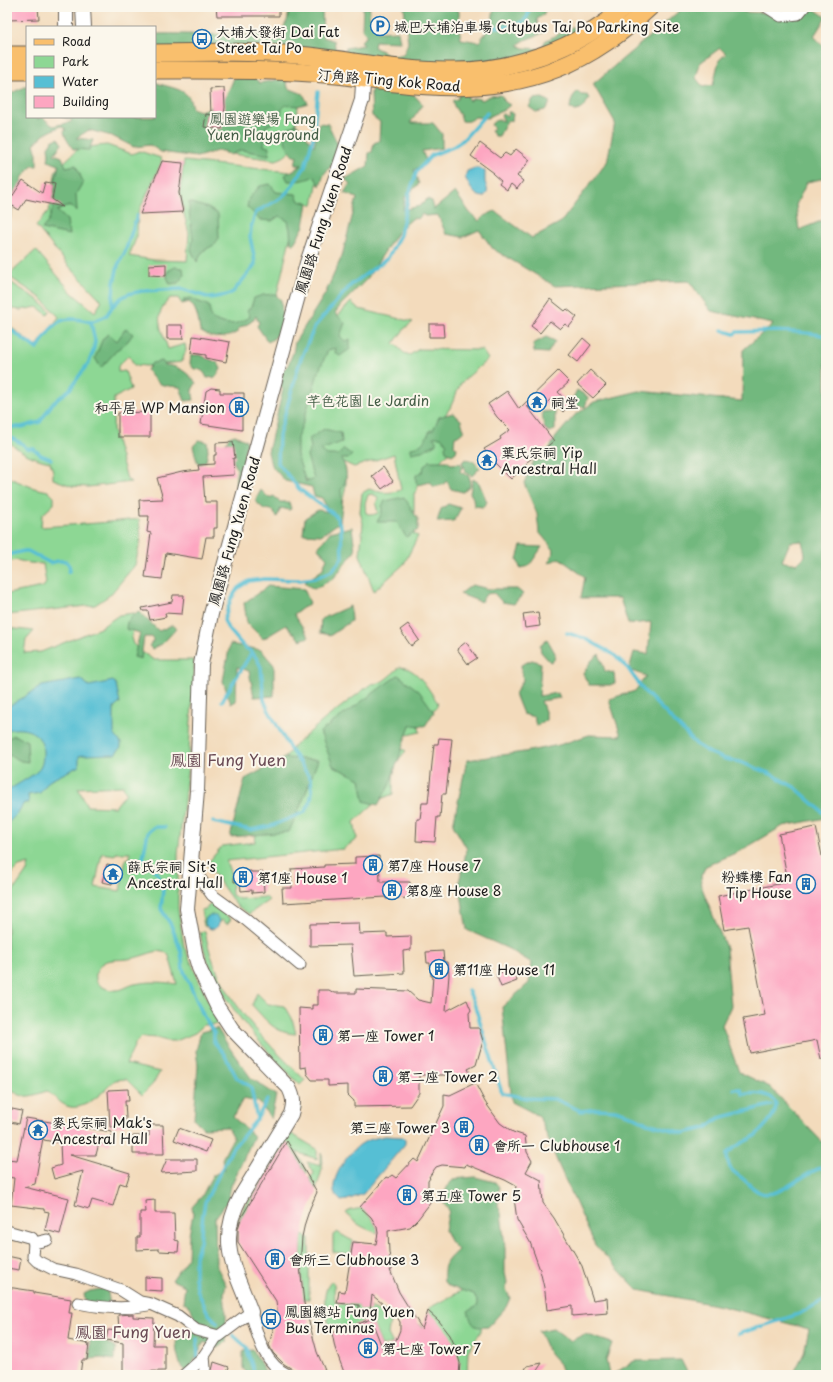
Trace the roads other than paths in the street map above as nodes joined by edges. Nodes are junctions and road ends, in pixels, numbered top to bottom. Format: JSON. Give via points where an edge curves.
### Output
{"nodes":[{"id":1,"x":66,"y":7,"type":"edge"},
{"id":2,"x":83,"y":7,"type":"edge"},
{"id":3,"x":625,"y":7,"type":"edge"},
{"id":4,"x":650,"y":7,"type":"edge"},
{"id":5,"x":767,"y":7,"type":"edge"},
{"id":6,"x":804,"y":7,"type":"edge"},
{"id":7,"x":66,"y":26,"type":"edge"},
{"id":8,"x":84,"y":26,"type":"edge"},
{"id":9,"x":156,"y":53,"type":"edge"},
{"id":10,"x":7,"y":55,"type":"edge"},
{"id":11,"x":26,"y":55,"type":"edge"},
{"id":12,"x":156,"y":70,"type":"edge"},
{"id":13,"x":26,"y":71,"type":"edge"},
{"id":14,"x":364,"y":71,"type":"junction"},
{"id":15,"x":7,"y":72,"type":"edge"},
{"id":16,"x":191,"y":855,"type":"junction"},
{"id":17,"x":300,"y":965,"type":"dead end"},
{"id":18,"x":7,"y":1232,"type":"edge"},
{"id":19,"x":47,"y":1240,"type":"dead end"},
{"id":20,"x":34,"y":1242,"type":"junction"},
{"id":21,"x":78,"y":1303,"type":"dead end"},
{"id":22,"x":151,"y":1304,"type":"junction"},
{"id":23,"x":251,"y":1312,"type":"junction"},
{"id":24,"x":217,"y":1336,"type":"junction"},
{"id":25,"x":201,"y":1360,"type":"junction"},
{"id":26,"x":184,"y":1375,"type":"edge"},
{"id":27,"x":204,"y":1375,"type":"edge"},
{"id":28,"x":288,"y":1375,"type":"edge"}],
"edges":[{"from":1,"to":7,"type":"street"},
{"from":2,"to":8,"type":"street"},
{"from":3,"to":14,"type":"main road","name":"汀角路 Ting Kok Road","via":[[574,42],[539,56],[509,64],[479,70],[448,72]]},
{"from":4,"to":14,"type":"main road","name":"汀角路 Ting Kok Road","via":[[605,44],[549,72],[519,81],[454,87],[395,83]]},
{"from":5,"to":6,"type":"street","via":[[781,16],[798,14]]},
{"from":9,"to":14,"type":"main road","name":"汀角路 Ting Kok Road","via":[[308,56]]},
{"from":10,"to":11,"type":"main road"},
{"from":12,"to":14,"type":"main road","name":"汀角路 Ting Kok Road"},
{"from":13,"to":15,"type":"main road"},
{"from":14,"to":16,"type":"street","name":"鳳園路 Fung Yuen Road","via":[[362,100],[307,263],[211,614],[201,664],[197,791]]},
{"from":16,"to":17,"type":"street","name":"鳳園路 Fung Yuen Road","via":[[199,877],[212,895]]},
{"from":16,"to":23,"type":"street","via":[[187,909],[199,968],[214,1000],[232,1028],[288,1088],[294,1101],[291,1114],[236,1205],[230,1224],[230,1256]]},
{"from":18,"to":20,"type":"street","via":[[32,1238]]},
{"from":19,"to":20,"type":"street"},
{"from":20,"to":22,"type":"street","via":[[33,1257],[37,1261],[53,1269],[76,1274],[121,1290],[140,1302]]},
{"from":21,"to":22,"type":"street","via":[[108,1308],[135,1308]]},
{"from":22,"to":24,"type":"street","via":[[178,1316],[196,1330]]},
{"from":23,"to":24,"type":"street"},
{"from":23,"to":28,"type":"street","via":[[268,1358]]},
{"from":24,"to":25,"type":"street"},
{"from":25,"to":26,"type":"street"},
{"from":25,"to":27,"type":"street","via":[[205,1368]]}]}
